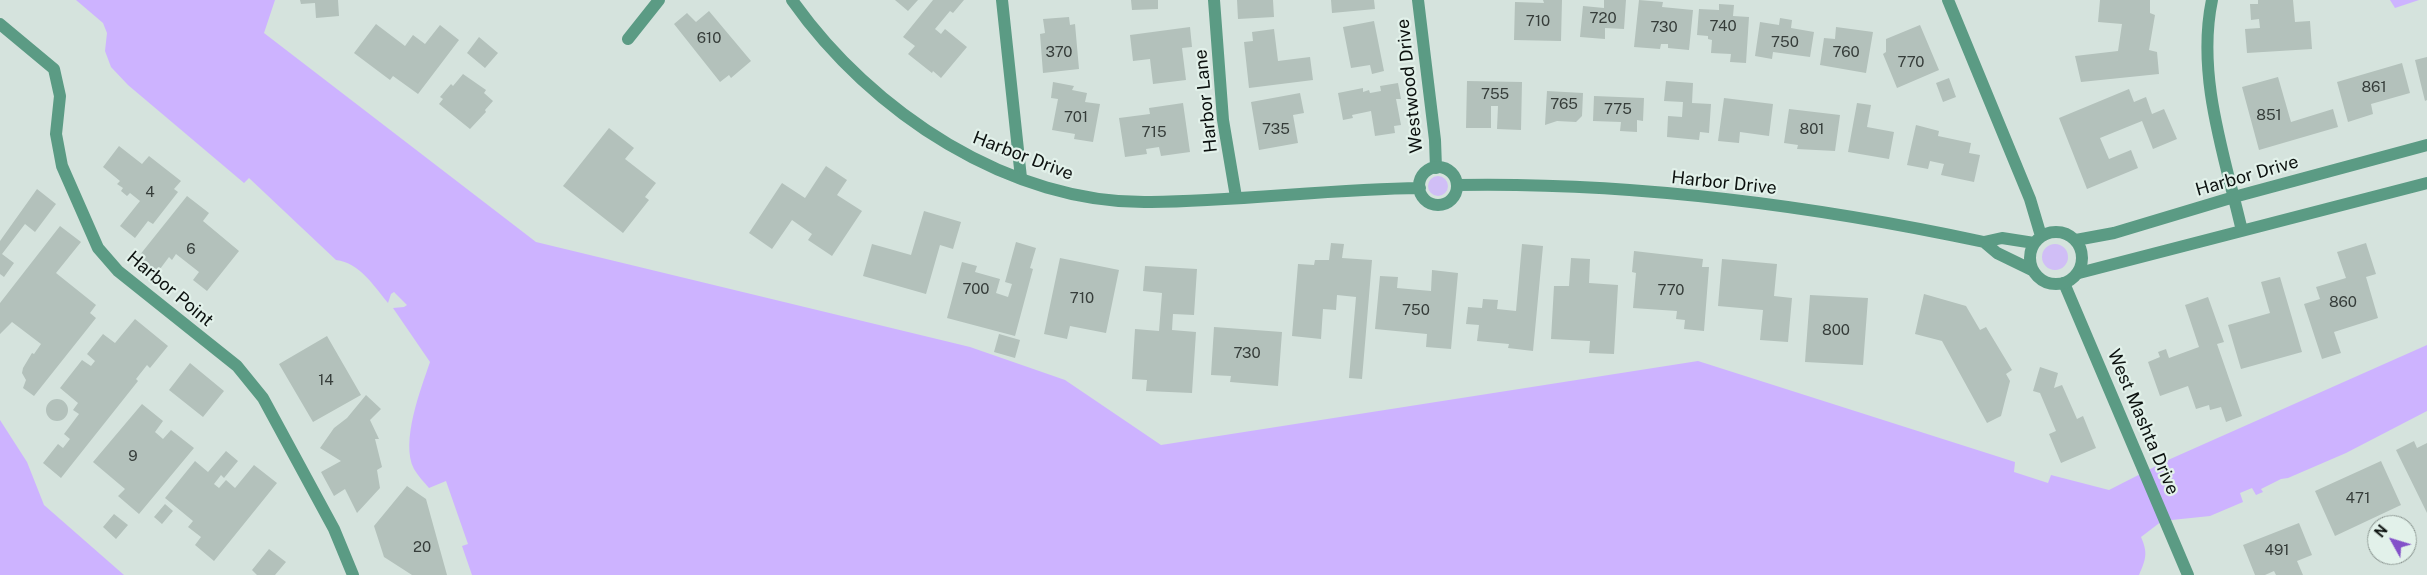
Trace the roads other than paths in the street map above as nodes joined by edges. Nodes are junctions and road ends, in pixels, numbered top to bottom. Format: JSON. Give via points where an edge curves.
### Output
{"nodes":[{"id":1,"x":659,"y":0,"type":"edge"},
{"id":2,"x":792,"y":0,"type":"edge"},
{"id":3,"x":1002,"y":0,"type":"edge"},
{"id":4,"x":1214,"y":0,"type":"edge"},
{"id":5,"x":1418,"y":0,"type":"edge"},
{"id":6,"x":1948,"y":0,"type":"edge"},
{"id":7,"x":2212,"y":0,"type":"edge"},
{"id":8,"x":0,"y":24,"type":"edge"},
{"id":9,"x":628,"y":39,"type":"dead end"},
{"id":10,"x":2427,"y":145,"type":"edge"},
{"id":11,"x":1436,"y":168,"type":"junction"},
{"id":12,"x":1021,"y":178,"type":"junction"},
{"id":13,"x":2427,"y":183,"type":"edge"},
{"id":14,"x":1457,"y":185,"type":"junction"},
{"id":15,"x":1420,"y":188,"type":"junction"},
{"id":16,"x":1236,"y":197,"type":"junction"},
{"id":17,"x":2234,"y":197,"type":"junction"},
{"id":18,"x":2242,"y":231,"type":"junction"},
{"id":19,"x":2037,"y":239,"type":"junction"},
{"id":20,"x":2076,"y":240,"type":"junction"},
{"id":21,"x":1984,"y":242,"type":"junction"},
{"id":22,"x":2032,"y":270,"type":"junction"},
{"id":23,"x":2079,"y":274,"type":"junction"},
{"id":24,"x":2064,"y":283,"type":"junction"},
{"id":25,"x":353,"y":575,"type":"edge"},
{"id":26,"x":2188,"y":575,"type":"edge"}],
"edges":[{"from":1,"to":9,"type":"street"},
{"from":2,"to":12,"type":"street","name":"Harbor Drive","via":[[812,29],[842,61],[903,115],[967,155]]},
{"from":3,"to":12,"type":"street"},
{"from":4,"to":16,"type":"street","name":"Harbor Lane","via":[[1223,120]]},
{"from":5,"to":11,"type":"street","name":"Westwood Drive"},
{"from":6,"to":19,"type":"street","via":[[2030,199]]},
{"from":7,"to":17,"type":"street","via":[[2207,23],[2210,92]]},
{"from":8,"to":25,"type":"street","name":"Harbor Point","via":[[54,69],[60,96],[56,134],[62,166],[98,248],[118,271],[237,366],[262,398],[334,530]]},
{"from":10,"to":17,"type":"street","name":"Harbor Drive"},
{"from":11,"to":14,"type":"street","via":[[1448,170]]},
{"from":11,"to":15,"type":"street","via":[[1426,171]]},
{"from":12,"to":16,"type":"street","name":"Harbor Drive","via":[[1096,198],[1150,203]]},
{"from":13,"to":18,"type":"street"},
{"from":14,"to":15,"type":"street","via":[[1453,198],[1440,205],[1427,202]]},
{"from":14,"to":21,"type":"street","name":"Harbor Drive","via":[[1609,189],[1686,195],[1837,214]]},
{"from":15,"to":16,"type":"street","name":"Harbor Drive"},
{"from":17,"to":18,"type":"street"},
{"from":17,"to":20,"type":"street","name":"Harbor Drive","via":[[2114,233]]},
{"from":18,"to":23,"type":"street"},
{"from":19,"to":20,"type":"street","via":[[2050,232],[2059,232]]},
{"from":19,"to":21,"type":"street","name":"Harbor Drive","via":[[2002,238]]},
{"from":19,"to":22,"type":"street","via":[[2029,261]]},
{"from":20,"to":23,"type":"street","via":[[2083,262]]},
{"from":21,"to":22,"type":"street","name":"Harbor Drive","via":[[1997,253]]},
{"from":22,"to":24,"type":"street","via":[[2045,282]]},
{"from":23,"to":24,"type":"street"},
{"from":24,"to":26,"type":"street","name":"West Mashta Drive"}]}
